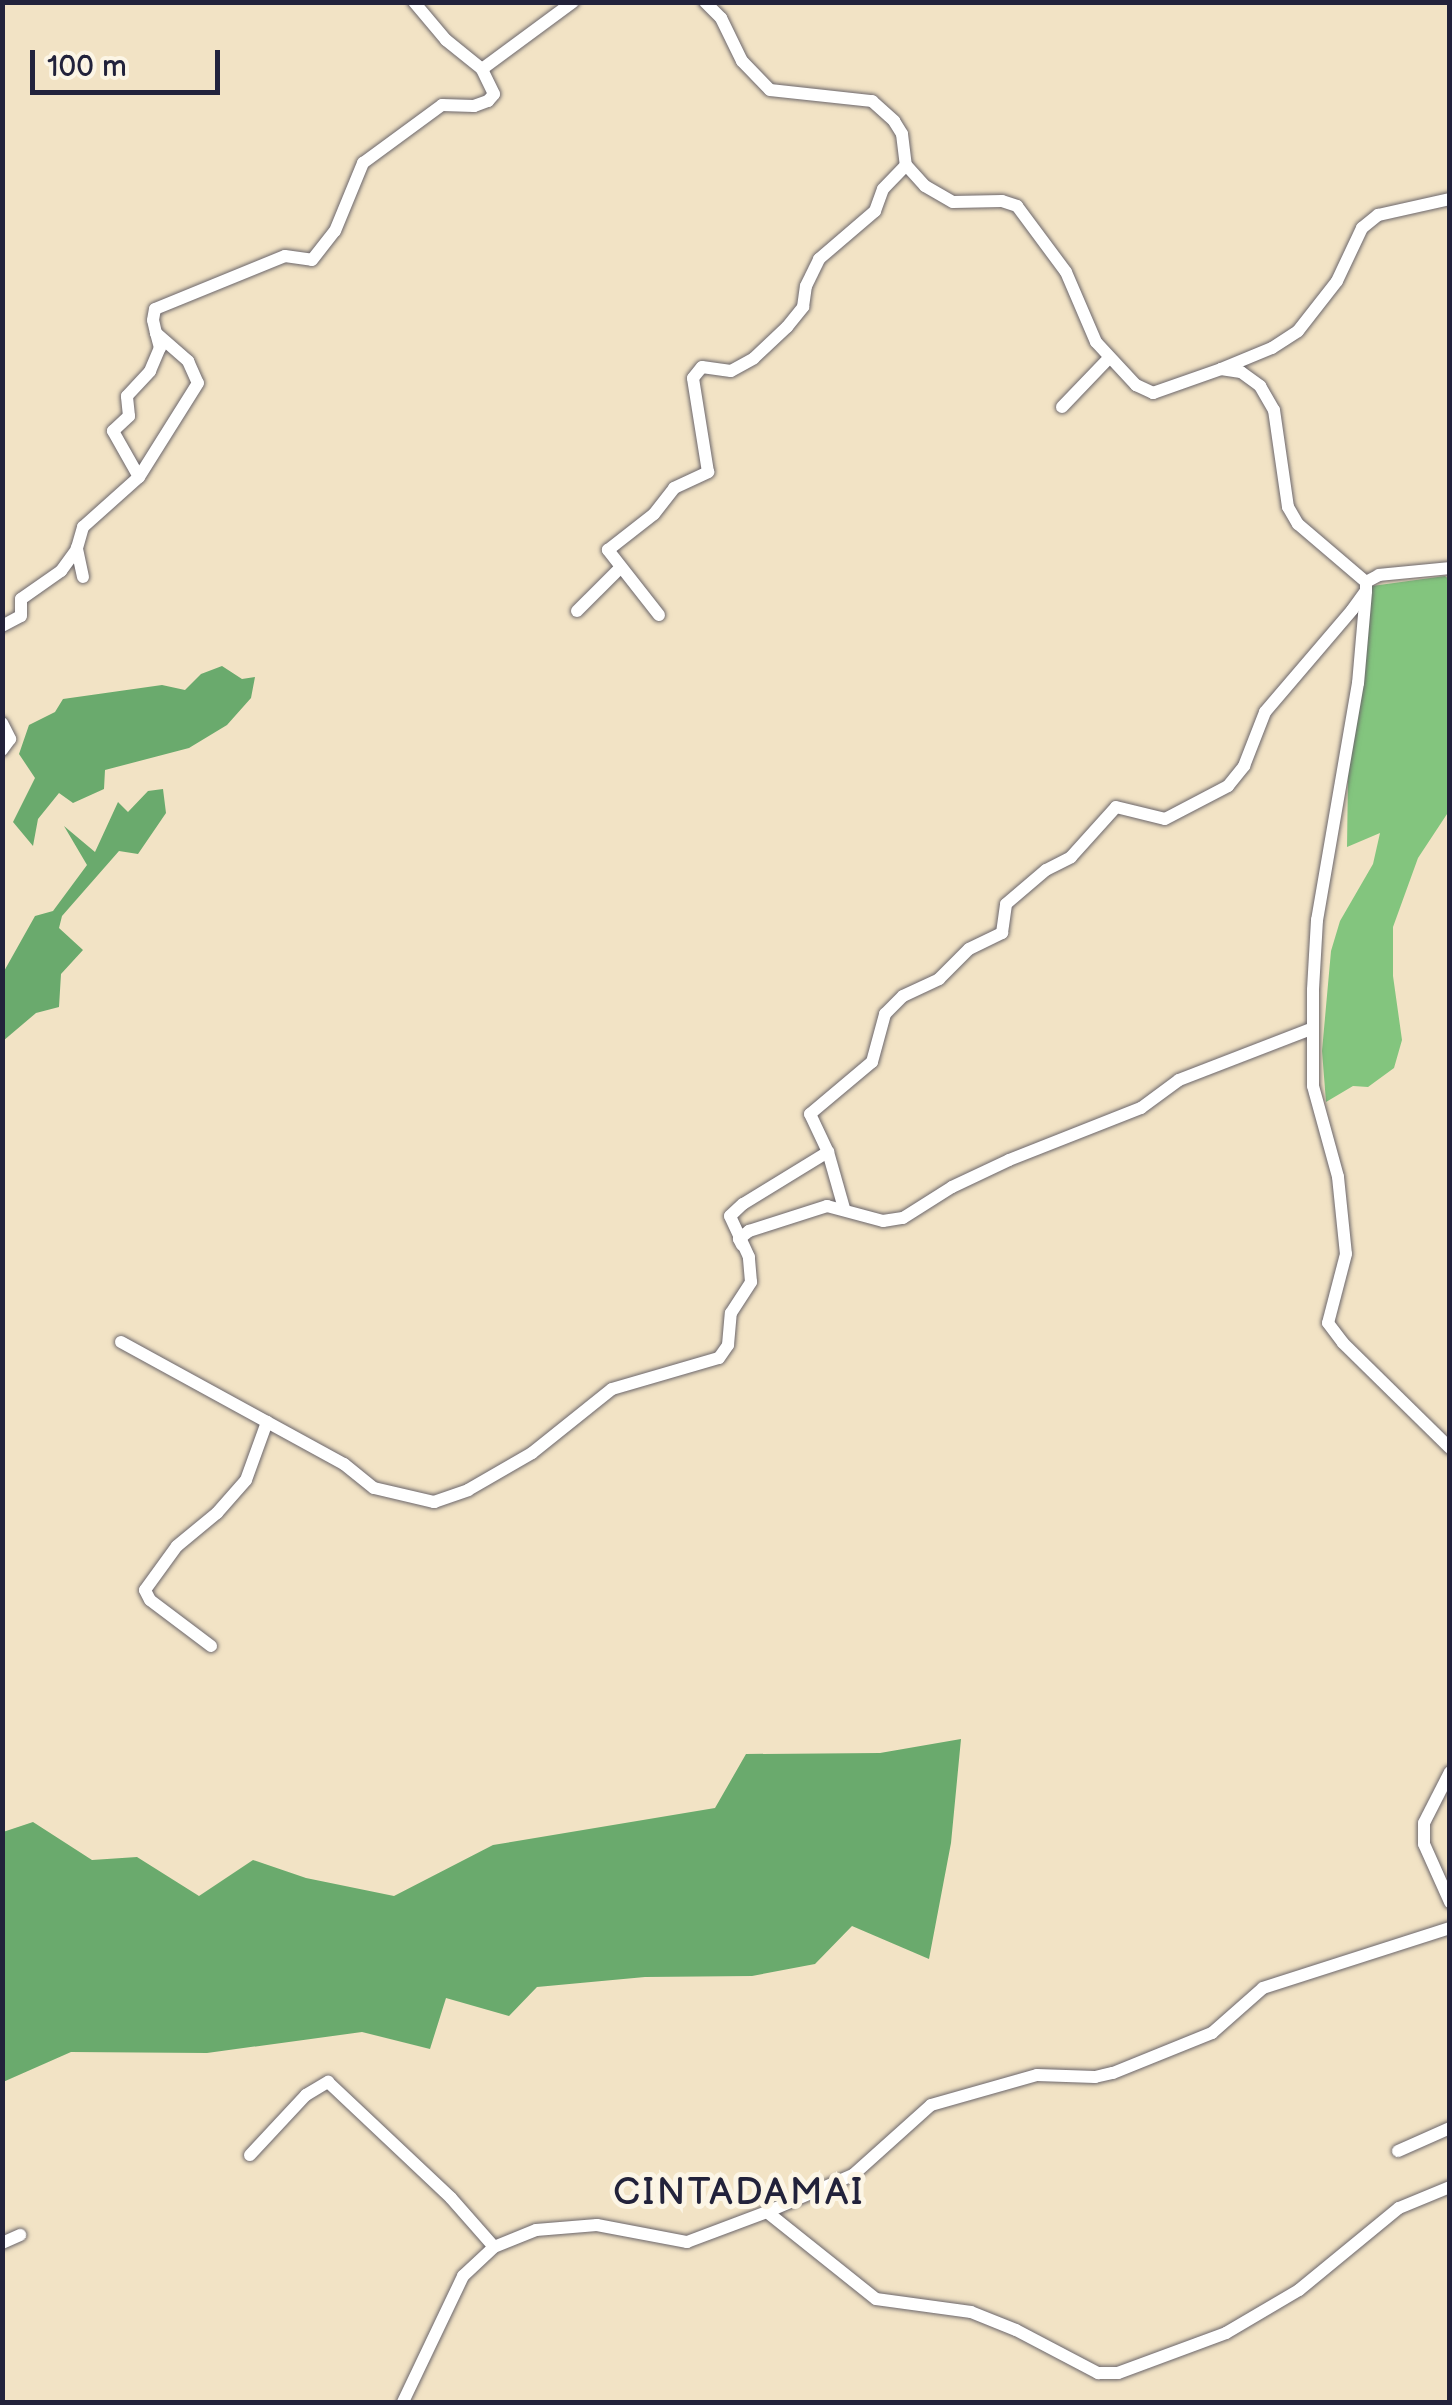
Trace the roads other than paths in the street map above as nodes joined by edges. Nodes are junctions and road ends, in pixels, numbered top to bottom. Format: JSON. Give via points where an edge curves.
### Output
{"nodes":[{"id":1,"x":414,"y":2,"type":"edge"},
{"id":2,"x":573,"y":2,"type":"edge"},
{"id":3,"x":705,"y":2,"type":"edge"},
{"id":4,"x":482,"y":68,"type":"junction"},
{"id":5,"x":906,"y":166,"type":"junction"},
{"id":6,"x":1450,"y":198,"type":"edge"},
{"id":7,"x":156,"y":333,"type":"junction"},
{"id":8,"x":1108,"y":358,"type":"junction"},
{"id":9,"x":1221,"y":369,"type":"junction"},
{"id":10,"x":1062,"y":407,"type":"dead end"},
{"id":11,"x":139,"y":476,"type":"junction"},
{"id":12,"x":78,"y":548,"type":"junction"},
{"id":13,"x":621,"y":568,"type":"junction"},
{"id":14,"x":1450,"y":568,"type":"edge"},
{"id":15,"x":83,"y":577,"type":"dead end"},
{"id":16,"x":1366,"y":586,"type":"junction"},
{"id":17,"x":577,"y":611,"type":"dead end"},
{"id":18,"x":659,"y":615,"type":"dead end"},
{"id":19,"x":2,"y":626,"type":"edge"},
{"id":20,"x":2,"y":723,"type":"edge"},
{"id":21,"x":2,"y":750,"type":"edge"},
{"id":22,"x":1311,"y":1029,"type":"junction"},
{"id":23,"x":828,"y":1152,"type":"junction"},
{"id":24,"x":844,"y":1208,"type":"junction"},
{"id":25,"x":749,"y":1257,"type":"junction"},
{"id":26,"x":121,"y":1342,"type":"dead end"},
{"id":27,"x":267,"y":1422,"type":"junction"},
{"id":28,"x":1450,"y":1448,"type":"edge"},
{"id":29,"x":211,"y":1646,"type":"dead end"},
{"id":30,"x":1450,"y":1772,"type":"edge"},
{"id":31,"x":1450,"y":1902,"type":"edge"},
{"id":32,"x":1450,"y":1928,"type":"edge"},
{"id":33,"x":1450,"y":2128,"type":"edge"},
{"id":34,"x":1398,"y":2152,"type":"dead end"},
{"id":35,"x":250,"y":2154,"type":"dead end"},
{"id":36,"x":1450,"y":2187,"type":"edge"},
{"id":37,"x":766,"y":2212,"type":"junction"},
{"id":38,"x":20,"y":2235,"type":"dead end"},
{"id":39,"x":2,"y":2243,"type":"edge"},
{"id":40,"x":494,"y":2247,"type":"junction"},
{"id":41,"x":404,"y":2402,"type":"edge"}],
"edges":[{"from":1,"to":4,"type":"street"},
{"from":2,"to":4,"type":"street"},
{"from":3,"to":5,"type":"street","via":[[721,18],[742,61],[770,90],[854,96],[881,107],[902,134]]},
{"from":4,"to":7,"type":"street","via":[[494,94],[474,106],[442,105],[378,150],[363,164],[335,231],[312,260],[285,256],[165,302],[153,312]]},
{"from":5,"to":8,"type":"street","via":[[954,202],[1016,206],[1066,272]]},
{"from":5,"to":13,"type":"street","via":[[884,189],[877,209],[819,259],[802,307],[781,332],[728,372],[705,367],[695,375],[709,471],[674,488],[654,514],[609,546]]},
{"from":6,"to":9,"type":"street","via":[[1378,216],[1362,228],[1337,281],[1298,330]]},
{"from":7,"to":11,"type":"street","via":[[156,360],[126,396],[130,416],[113,435]]},
{"from":7,"to":11,"type":"street","via":[[188,362],[198,384]]},
{"from":8,"to":9,"type":"street","via":[[1153,394]]},
{"from":8,"to":10,"type":"street"},
{"from":9,"to":16,"type":"street","via":[[1241,372],[1260,386],[1274,410],[1282,488],[1298,524]]},
{"from":11,"to":12,"type":"street","via":[[82,528]]},
{"from":12,"to":15,"type":"street"},
{"from":12,"to":19,"type":"street","via":[[62,571],[21,599],[21,616]]},
{"from":13,"to":17,"type":"street"},
{"from":13,"to":18,"type":"street"},
{"from":14,"to":16,"type":"street","via":[[1380,574]]},
{"from":16,"to":22,"type":"street","via":[[1358,684],[1317,920]]},
{"from":16,"to":23,"type":"street","via":[[1265,712],[1244,766],[1228,786],[1164,820],[1116,808],[1071,857],[1006,904],[1002,933],[896,1002],[882,1018],[872,1062],[810,1114]]},
{"from":20,"to":21,"type":"street","via":[[10,740]]},
{"from":22,"to":24,"type":"street","via":[[1179,1080],[1144,1106],[1017,1156],[903,1218],[883,1220]]},
{"from":22,"to":28,"type":"street","via":[[1313,1086],[1338,1177],[1346,1254],[1328,1323]]},
{"from":23,"to":24,"type":"street"},
{"from":23,"to":25,"type":"street","via":[[733,1211],[730,1223]]},
{"from":24,"to":25,"type":"street","via":[[827,1206],[748,1231],[739,1239]]},
{"from":25,"to":27,"type":"street","via":[[751,1282],[731,1313],[720,1358],[612,1389],[532,1454],[434,1502],[374,1488]]},
{"from":26,"to":27,"type":"street"},
{"from":27,"to":29,"type":"street","via":[[246,1480],[178,1546],[145,1590]]},
{"from":30,"to":31,"type":"street","via":[[1424,1823],[1424,1844]]},
{"from":32,"to":37,"type":"street","via":[[1273,1984],[1252,1994],[1212,2032],[1113,2073],[1036,2075],[931,2105],[853,2175]]},
{"from":33,"to":34,"type":"street"},
{"from":35,"to":40,"type":"street","via":[[306,2095],[328,2082]]},
{"from":36,"to":37,"type":"street","via":[[1399,2208],[1299,2290],[1226,2333],[1118,2372],[1098,2373],[970,2312],[876,2299]]},
{"from":37,"to":40,"type":"street","via":[[687,2242],[597,2226],[536,2230]]},
{"from":38,"to":39,"type":"street"},
{"from":40,"to":41,"type":"street","via":[[463,2276]]}]}
